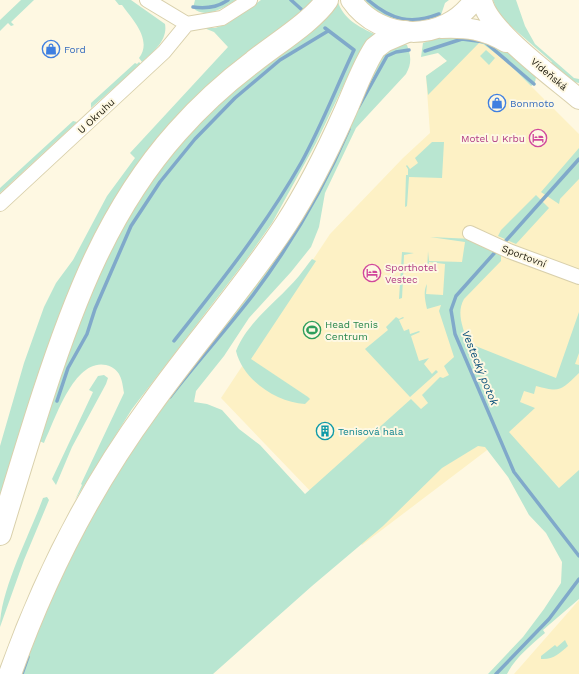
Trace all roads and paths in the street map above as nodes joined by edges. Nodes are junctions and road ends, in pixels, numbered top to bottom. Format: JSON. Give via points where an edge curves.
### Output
{"nodes":[{"id":1,"x":147,"y":0,"type":"edge"},
{"id":2,"x":250,"y":0,"type":"edge"},
{"id":3,"x":327,"y":0,"type":"edge"},
{"id":4,"x":351,"y":0,"type":"edge"},
{"id":5,"x":474,"y":0,"type":"edge"},
{"id":6,"x":482,"y":0,"type":"edge"},
{"id":7,"x":187,"y":24,"type":"junction"},
{"id":8,"x":435,"y":28,"type":"junction"},
{"id":9,"x":406,"y":32,"type":"junction"},
{"id":10,"x":520,"y":50,"type":"junction"},
{"id":11,"x":579,"y":99,"type":"edge"},
{"id":12,"x":0,"y":204,"type":"edge"},
{"id":13,"x":470,"y":234,"type":"dead end"},
{"id":14,"x":579,"y":277,"type":"edge"},
{"id":15,"x":0,"y":534,"type":"edge"},
{"id":16,"x":10,"y":674,"type":"edge"}],
"edges":[{"from":1,"to":7,"type":"street"},
{"from":2,"to":7,"type":"street","via":[[222,18]]},
{"from":3,"to":15,"type":"highway","via":[[312,16],[245,67],[197,110],[155,159],[119,211],[92,263],[68,322]]},
{"from":4,"to":9,"type":"main road","name":"Vídeňská","via":[[373,21],[386,28]]},
{"from":5,"to":8,"type":"main road","name":"Vídeňská","via":[[456,19]]},
{"from":6,"to":10,"type":"main road","name":"Vídeňská","via":[[491,19]]},
{"from":7,"to":12,"type":"street","name":"U Okruhu","via":[[164,52]]},
{"from":8,"to":9,"type":"main road","name":"Vídeňská"},
{"from":8,"to":10,"type":"main road","name":"Vídeňská","via":[[461,27],[480,30]]},
{"from":9,"to":16,"type":"highway","via":[[384,41],[375,48],[323,158],[288,220],[243,285],[150,405],[112,461],[56,561]]},
{"from":10,"to":11,"type":"main road","name":"Vídeňská"},
{"from":13,"to":14,"type":"street","name":"Sportovní","via":[[509,252]]}]}
